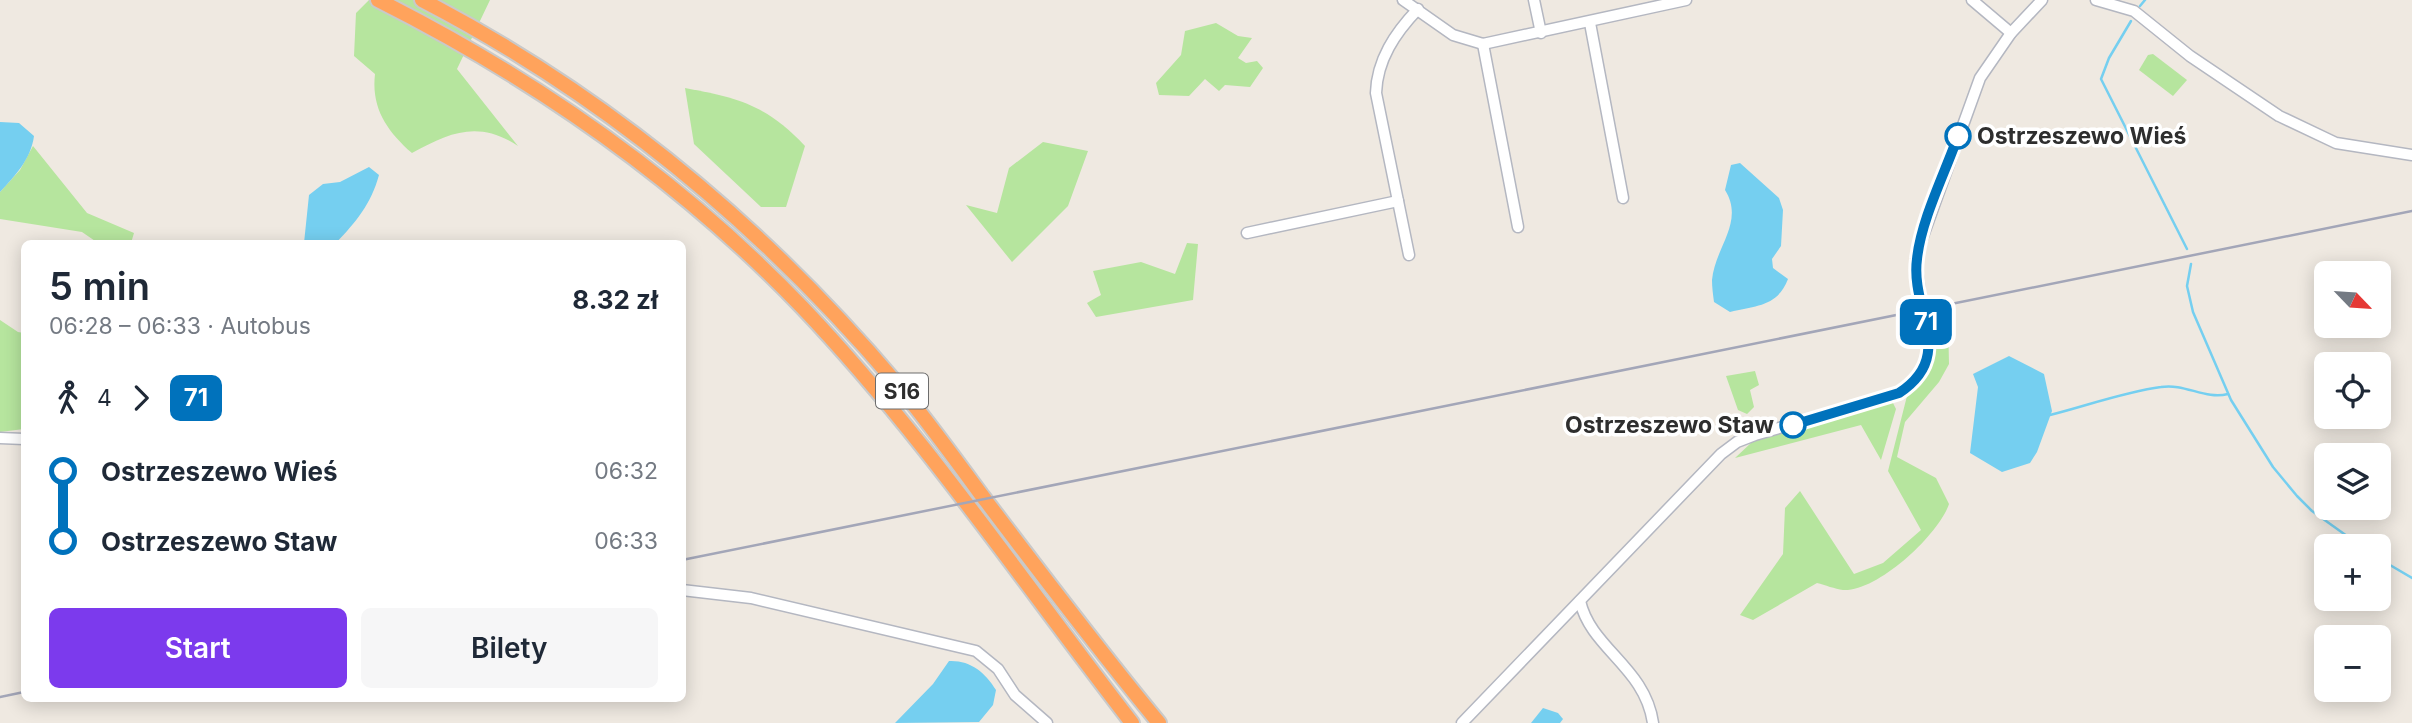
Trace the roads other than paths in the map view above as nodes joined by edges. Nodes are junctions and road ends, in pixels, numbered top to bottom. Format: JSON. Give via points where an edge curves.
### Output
{"nodes":[{"id":1,"x":378,"y":0,"type":"edge"},
{"id":2,"x":422,"y":0,"type":"edge"},
{"id":3,"x":1403,"y":0,"type":"edge"},
{"id":4,"x":1534,"y":0,"type":"edge"},
{"id":5,"x":1686,"y":0,"type":"edge"},
{"id":6,"x":1972,"y":0,"type":"edge"},
{"id":7,"x":2042,"y":0,"type":"edge"},
{"id":8,"x":2096,"y":0,"type":"edge"},
{"id":9,"x":1644,"y":5,"type":"edge"},
{"id":10,"x":1418,"y":9,"type":"junction"},
{"id":11,"x":1590,"y":23,"type":"junction"},
{"id":12,"x":1541,"y":33,"type":"junction"},
{"id":13,"x":2011,"y":33,"type":"junction"},
{"id":14,"x":1483,"y":44,"type":"junction"},
{"id":15,"x":2412,"y":155,"type":"edge"},
{"id":16,"x":1623,"y":198,"type":"dead end"},
{"id":17,"x":1398,"y":201,"type":"junction"},
{"id":18,"x":1518,"y":227,"type":"dead end"},
{"id":19,"x":1247,"y":233,"type":"dead end"},
{"id":20,"x":1409,"y":255,"type":"dead end"},
{"id":21,"x":0,"y":438,"type":"edge"},
{"id":22,"x":21,"y":439,"type":"edge"},
{"id":23,"x":686,"y":590,"type":"edge"},
{"id":24,"x":1580,"y":601,"type":"junction"},
{"id":25,"x":1047,"y":723,"type":"edge"},
{"id":26,"x":1132,"y":723,"type":"edge"},
{"id":27,"x":1159,"y":723,"type":"edge"},
{"id":28,"x":1462,"y":723,"type":"edge"},
{"id":29,"x":1653,"y":723,"type":"edge"}],
"edges":[{"from":1,"to":26,"type":"highway","number":"S16","via":[[516,76],[585,122],[736,242],[818,325],[923,448]]},
{"from":2,"to":27,"type":"highway","number":"S16","via":[[526,59],[596,106],[749,229],[860,342]]},
{"from":3,"to":10,"type":"street"},
{"from":4,"to":12,"type":"street"},
{"from":5,"to":9,"type":"street"},
{"from":6,"to":13,"type":"street"},
{"from":7,"to":13,"type":"street"},
{"from":8,"to":15,"type":"street","via":[[2134,11],[2190,56],[2279,116],[2336,143]]},
{"from":9,"to":11,"type":"street"},
{"from":10,"to":14,"type":"street","via":[[1453,35]]},
{"from":10,"to":17,"type":"street","via":[[1401,26],[1376,74]]},
{"from":11,"to":12,"type":"street"},
{"from":11,"to":16,"type":"street"},
{"from":12,"to":14,"type":"street"},
{"from":13,"to":24,"type":"street","bridge":true,"via":[[1990,59],[1975,90],[1919,247],[1916,262],[1928,333],[1927,360],[1915,383],[1899,393],[1737,442]]},
{"from":14,"to":18,"type":"street"},
{"from":17,"to":19,"type":"street"},
{"from":17,"to":20,"type":"street"},
{"from":21,"to":22,"type":"street"},
{"from":23,"to":25,"type":"street","via":[[751,598],[976,651]]},
{"from":24,"to":28,"type":"street"},
{"from":24,"to":29,"type":"street","via":[[1583,617],[1645,691]]}]}
